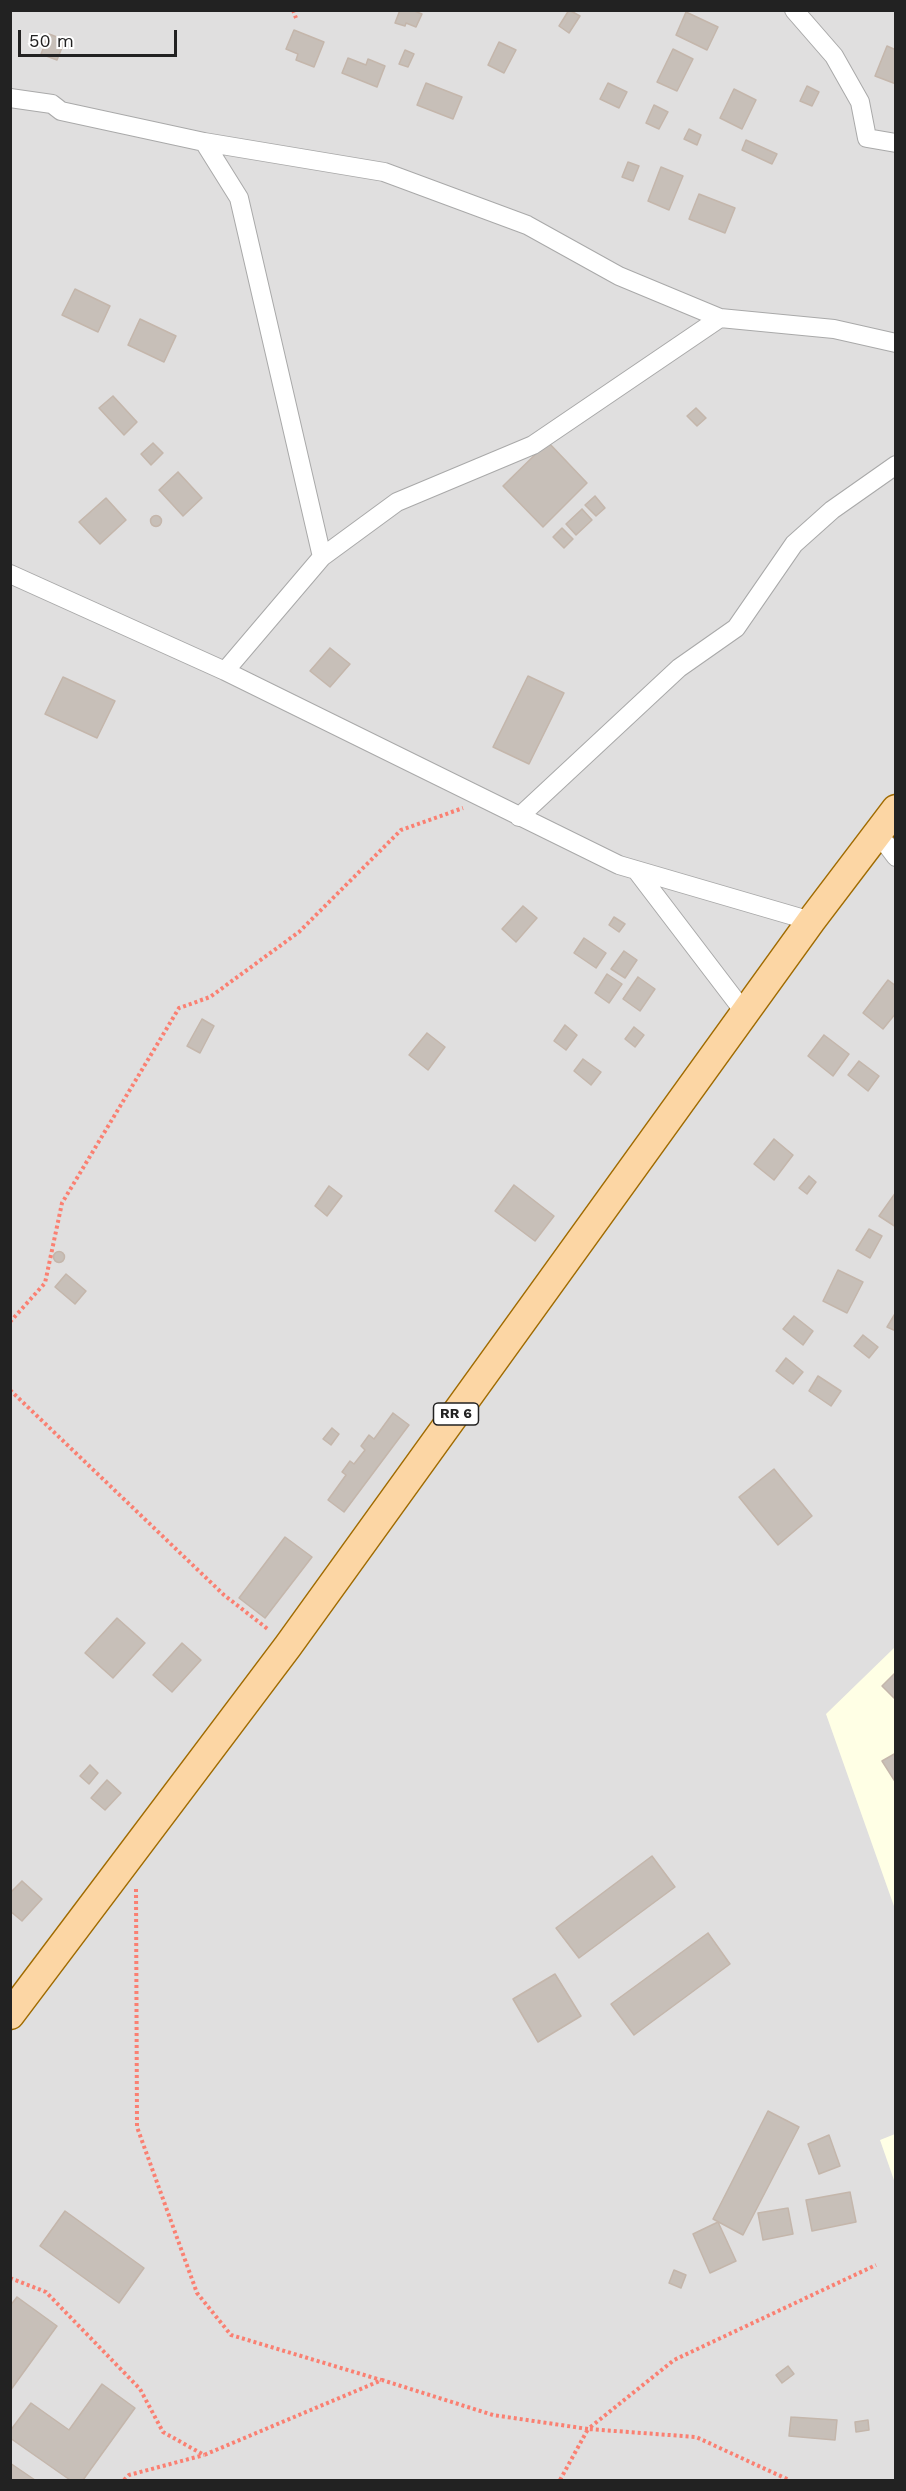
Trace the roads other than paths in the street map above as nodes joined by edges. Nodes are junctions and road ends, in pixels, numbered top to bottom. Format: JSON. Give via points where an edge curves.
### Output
{"nodes":[{"id":1,"x":794,"y":10,"type":"edge"},
{"id":2,"x":10,"y":98,"type":"edge"},
{"id":3,"x":204,"y":142,"type":"junction"},
{"id":4,"x":896,"y":143,"type":"edge"},
{"id":5,"x":720,"y":318,"type":"junction"},
{"id":6,"x":896,"y":343,"type":"edge"},
{"id":7,"x":896,"y":465,"type":"edge"},
{"id":8,"x":322,"y":557,"type":"junction"},
{"id":9,"x":10,"y":574,"type":"edge"},
{"id":10,"x":225,"y":671,"type":"junction"},
{"id":11,"x":896,"y":809,"type":"edge"},
{"id":12,"x":519,"y":817,"type":"junction"},
{"id":13,"x":877,"y":832,"type":"junction"},
{"id":14,"x":896,"y":857,"type":"edge"},
{"id":15,"x":636,"y":870,"type":"junction"},
{"id":16,"x":810,"y":921,"type":"junction"},
{"id":17,"x":745,"y":1013,"type":"junction"},
{"id":18,"x":10,"y":2015,"type":"edge"}],
"edges":[{"from":1,"to":4,"type":"street","via":[[834,56],[860,102],[867,138]]},
{"from":2,"to":3,"type":"street","via":[[52,104],[61,111]]},
{"from":3,"to":5,"type":"street","via":[[384,172],[527,225],[619,276]]},
{"from":3,"to":8,"type":"street","via":[[239,198]]},
{"from":5,"to":6,"type":"street","via":[[834,329]]},
{"from":5,"to":8,"type":"street","via":[[533,445],[397,502]]},
{"from":7,"to":12,"type":"street","via":[[832,510],[794,544],[736,628],[679,668]]},
{"from":8,"to":10,"type":"street"},
{"from":9,"to":10,"type":"street"},
{"from":10,"to":12,"type":"street"},
{"from":11,"to":13,"type":"main road","number":"RR 6"},
{"from":12,"to":15,"type":"street"},
{"from":13,"to":14,"type":"street"},
{"from":13,"to":16,"type":"main road","number":"RR 6"},
{"from":15,"to":16,"type":"street"},
{"from":15,"to":17,"type":"street"},
{"from":16,"to":17,"type":"main road","number":"RR 6"},
{"from":17,"to":18,"type":"main road","number":"RR 6","via":[[288,1646]]}]}
